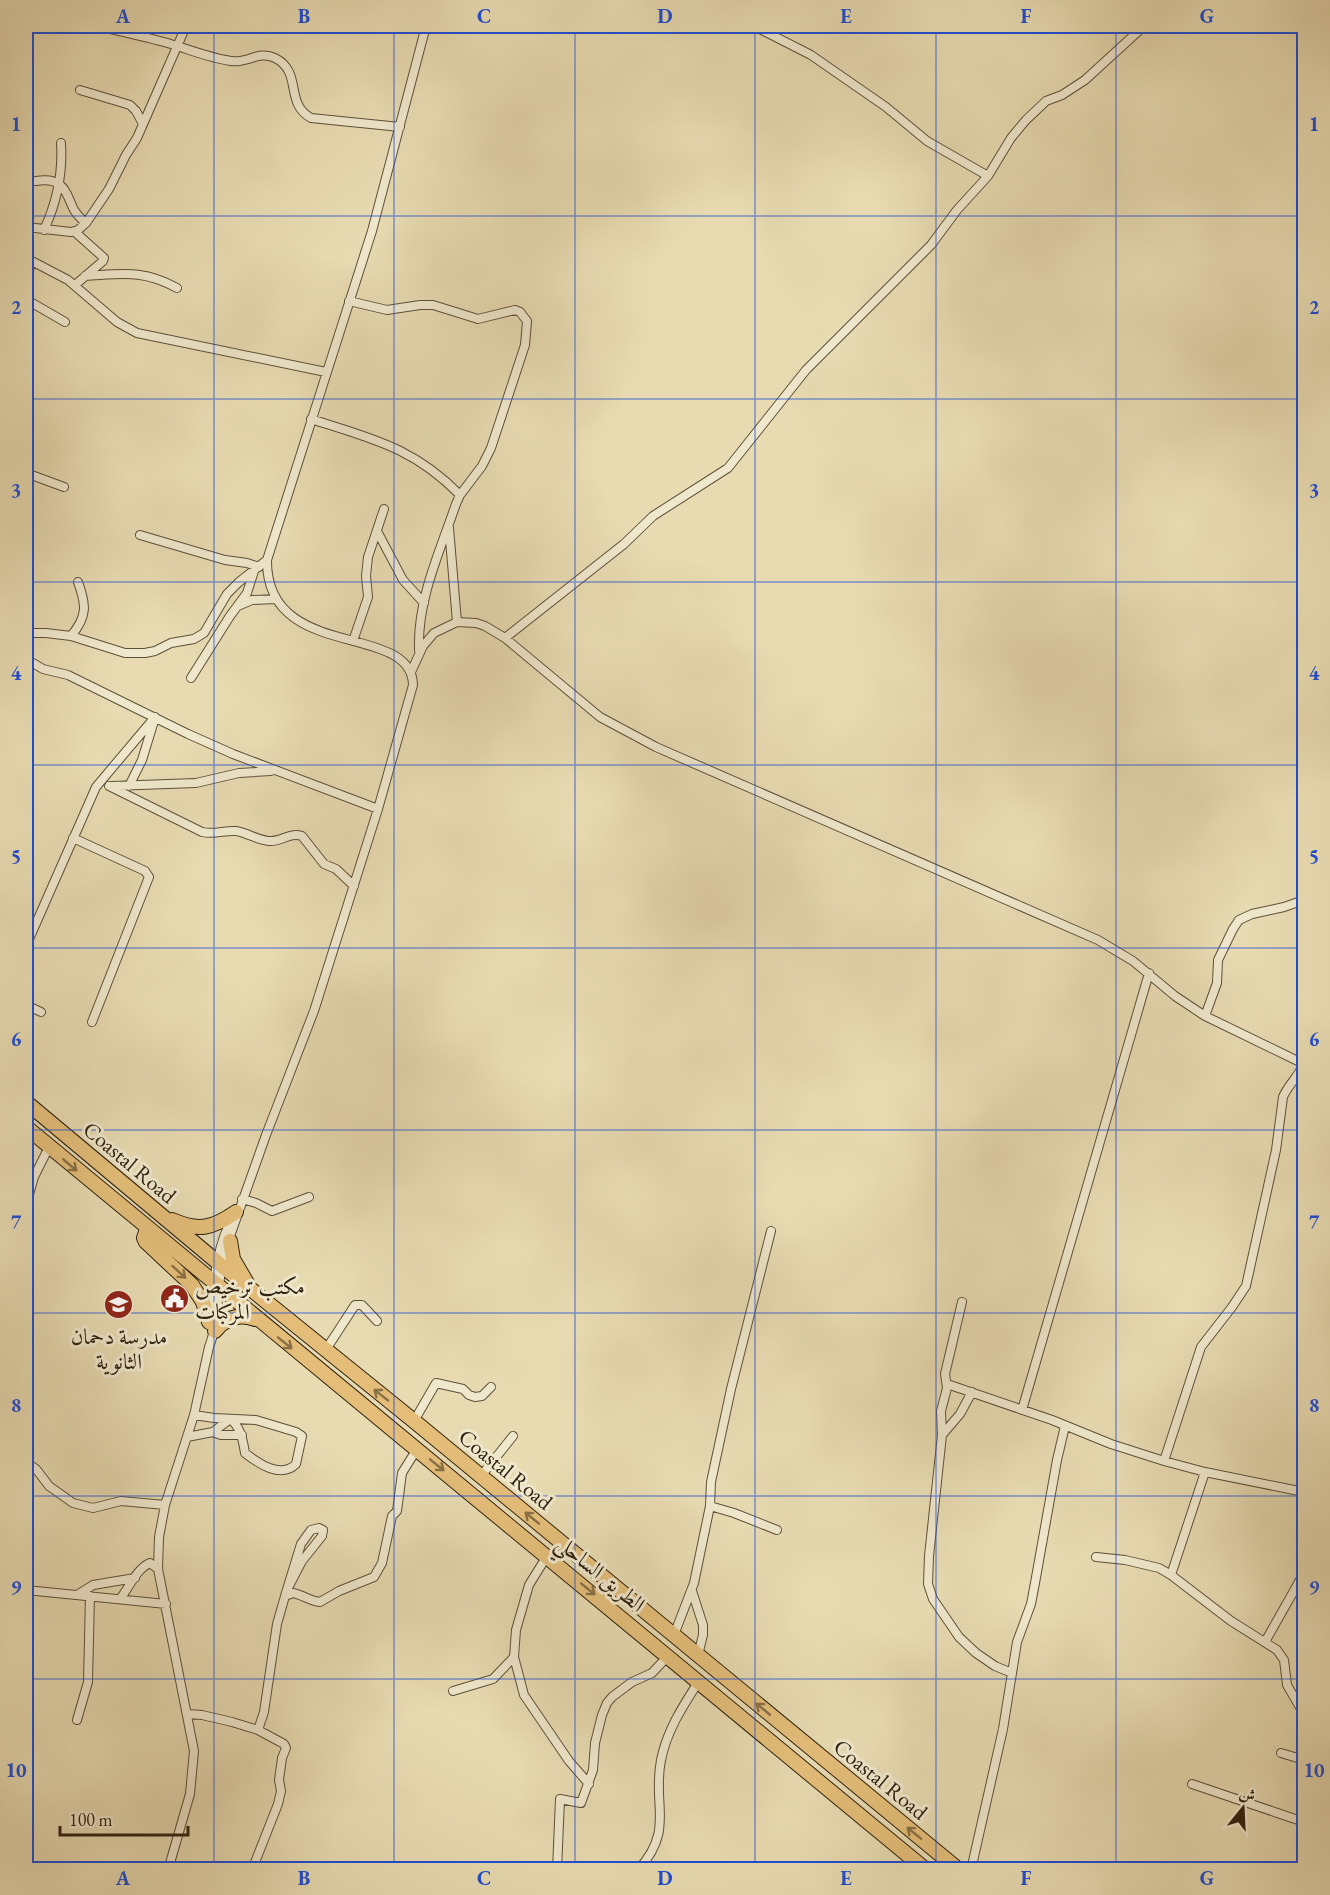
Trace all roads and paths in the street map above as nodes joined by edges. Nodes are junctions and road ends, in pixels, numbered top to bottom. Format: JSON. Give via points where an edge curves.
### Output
{"nodes":[{"id":1,"x":27,"y":26,"type":"edge"},
{"id":2,"x":47,"y":26,"type":"edge"},
{"id":3,"x":97,"y":26,"type":"edge"},
{"id":4,"x":186,"y":26,"type":"edge"},
{"id":5,"x":426,"y":26,"type":"edge"},
{"id":6,"x":754,"y":26,"type":"edge"},
{"id":7,"x":1144,"y":26,"type":"edge"},
{"id":8,"x":177,"y":47,"type":"junction"},
{"id":9,"x":80,"y":90,"type":"dead end"},
{"id":10,"x":143,"y":124,"type":"junction"},
{"id":11,"x":400,"y":128,"type":"junction"},
{"id":12,"x":61,"y":142,"type":"dead end"},
{"id":13,"x":988,"y":176,"type":"junction"},
{"id":14,"x":36,"y":181,"type":"dead end"},
{"id":15,"x":59,"y":184,"type":"junction"},
{"id":16,"x":86,"y":223,"type":"junction"},
{"id":17,"x":26,"y":227,"type":"edge"},
{"id":18,"x":44,"y":230,"type":"junction"},
{"id":19,"x":75,"y":232,"type":"junction"},
{"id":20,"x":28,"y":259,"type":"edge"},
{"id":21,"x":86,"y":276,"type":"junction"},
{"id":22,"x":75,"y":285,"type":"junction"},
{"id":23,"x":177,"y":288,"type":"dead end"},
{"id":24,"x":349,"y":301,"type":"junction"},
{"id":25,"x":65,"y":322,"type":"dead end"},
{"id":26,"x":326,"y":372,"type":"junction"},
{"id":27,"x":311,"y":419,"type":"junction"},
{"id":28,"x":26,"y":472,"type":"edge"},
{"id":29,"x":64,"y":488,"type":"dead end"},
{"id":30,"x":460,"y":495,"type":"junction"},
{"id":31,"x":384,"y":509,"type":"dead end"},
{"id":32,"x":449,"y":525,"type":"junction"},
{"id":33,"x":377,"y":531,"type":"junction"},
{"id":34,"x":140,"y":535,"type":"dead end"},
{"id":35,"x":267,"y":560,"type":"junction"},
{"id":36,"x":256,"y":569,"type":"junction"},
{"id":37,"x":78,"y":582,"type":"dead end"},
{"id":38,"x":276,"y":599,"type":"junction"},
{"id":39,"x":424,"y":603,"type":"junction"},
{"id":40,"x":238,"y":606,"type":"junction"},
{"id":41,"x":457,"y":622,"type":"junction"},
{"id":42,"x":26,"y":633,"type":"edge"},
{"id":43,"x":71,"y":636,"type":"junction"},
{"id":44,"x":505,"y":638,"type":"junction"},
{"id":45,"x":353,"y":642,"type":"junction"},
{"id":46,"x":419,"y":654,"type":"junction"},
{"id":47,"x":26,"y":658,"type":"edge"},
{"id":48,"x":411,"y":672,"type":"junction"},
{"id":49,"x":191,"y":678,"type":"dead end"},
{"id":50,"x":155,"y":717,"type":"junction"},
{"id":51,"x":276,"y":771,"type":"junction"},
{"id":52,"x":109,"y":786,"type":"junction"},
{"id":53,"x":129,"y":786,"type":"junction"},
{"id":54,"x":96,"y":787,"type":"junction"},
{"id":55,"x":378,"y":809,"type":"junction"},
{"id":56,"x":73,"y":838,"type":"junction"},
{"id":57,"x":354,"y":886,"type":"junction"},
{"id":58,"x":1305,"y":900,"type":"edge"},
{"id":59,"x":26,"y":946,"type":"edge"},
{"id":60,"x":1149,"y":973,"type":"junction"},
{"id":61,"x":26,"y":1005,"type":"edge"},
{"id":62,"x":41,"y":1012,"type":"dead end"},
{"id":63,"x":1205,"y":1016,"type":"junction"},
{"id":64,"x":92,"y":1022,"type":"dead end"},
{"id":65,"x":1304,"y":1064,"type":"edge"},
{"id":66,"x":26,"y":1102,"type":"edge"},
{"id":67,"x":26,"y":1127,"type":"edge"},
{"id":68,"x":49,"y":1147,"type":"junction"},
{"id":69,"x":309,"y":1197,"type":"dead end"},
{"id":70,"x":26,"y":1199,"type":"edge"},
{"id":71,"x":240,"y":1205,"type":"junction"},
{"id":72,"x":158,"y":1213,"type":"junction"},
{"id":73,"x":147,"y":1229,"type":"junction"},
{"id":74,"x":771,"y":1231,"type":"dead end"},
{"id":75,"x":230,"y":1241,"type":"junction"},
{"id":76,"x":218,"y":1263,"type":"junction"},
{"id":77,"x":217,"y":1285,"type":"junction"},
{"id":78,"x":251,"y":1290,"type":"junction"},
{"id":79,"x":962,"y":1302,"type":"dead end"},
{"id":80,"x":257,"y":1320,"type":"junction"},
{"id":81,"x":377,"y":1321,"type":"dead end"},
{"id":82,"x":212,"y":1326,"type":"junction"},
{"id":83,"x":325,"y":1351,"type":"junction"},
{"id":84,"x":947,"y":1384,"type":"junction"},
{"id":85,"x":490,"y":1388,"type":"dead end"},
{"id":86,"x":972,"y":1392,"type":"junction"},
{"id":87,"x":1022,"y":1410,"type":"junction"},
{"id":88,"x":194,"y":1415,"type":"junction"},
{"id":89,"x":230,"y":1419,"type":"junction"},
{"id":90,"x":414,"y":1421,"type":"junction"},
{"id":91,"x":1065,"y":1426,"type":"junction"},
{"id":92,"x":213,"y":1432,"type":"junction"},
{"id":93,"x":242,"y":1435,"type":"junction"},
{"id":94,"x":942,"y":1435,"type":"junction"},
{"id":95,"x":513,"y":1436,"type":"dead end"},
{"id":96,"x":188,"y":1437,"type":"junction"},
{"id":97,"x":417,"y":1449,"type":"junction"},
{"id":98,"x":1164,"y":1461,"type":"junction"},
{"id":99,"x":26,"y":1462,"type":"edge"},
{"id":100,"x":1205,"y":1472,"type":"junction"},
{"id":101,"x":481,"y":1476,"type":"junction"},
{"id":102,"x":1305,"y":1492,"type":"edge"},
{"id":103,"x":165,"y":1505,"type":"junction"},
{"id":104,"x":710,"y":1506,"type":"junction"},
{"id":105,"x":777,"y":1530,"type":"dead end"},
{"id":106,"x":547,"y":1556,"type":"junction"},
{"id":107,"x":1096,"y":1557,"type":"dead end"},
{"id":108,"x":158,"y":1569,"type":"junction"},
{"id":109,"x":1305,"y":1573,"type":"edge"},
{"id":110,"x":1171,"y":1575,"type":"junction"},
{"id":111,"x":135,"y":1578,"type":"junction"},
{"id":112,"x":26,"y":1590,"type":"edge"},
{"id":113,"x":692,"y":1591,"type":"junction"},
{"id":114,"x":286,"y":1592,"type":"junction"},
{"id":115,"x":77,"y":1595,"type":"junction"},
{"id":116,"x":90,"y":1596,"type":"junction"},
{"id":117,"x":120,"y":1599,"type":"junction"},
{"id":118,"x":166,"y":1604,"type":"junction"},
{"id":119,"x":674,"y":1635,"type":"junction"},
{"id":120,"x":1265,"y":1642,"type":"junction"},
{"id":121,"x":698,"y":1654,"type":"junction"},
{"id":122,"x":669,"y":1655,"type":"junction"},
{"id":123,"x":514,"y":1657,"type":"junction"},
{"id":124,"x":1012,"y":1673,"type":"junction"},
{"id":125,"x":699,"y":1681,"type":"junction"},
{"id":126,"x":453,"y":1690,"type":"dead end"},
{"id":127,"x":188,"y":1714,"type":"junction"},
{"id":128,"x":1305,"y":1714,"type":"edge"},
{"id":129,"x":77,"y":1720,"type":"dead end"},
{"id":130,"x":258,"y":1730,"type":"junction"},
{"id":131,"x":1281,"y":1753,"type":"dead end"},
{"id":132,"x":1305,"y":1760,"type":"edge"},
{"id":133,"x":589,"y":1784,"type":"junction"},
{"id":134,"x":1192,"y":1784,"type":"dead end"},
{"id":135,"x":1305,"y":1822,"type":"edge"},
{"id":136,"x":941,"y":1864,"type":"edge"},
{"id":137,"x":168,"y":1869,"type":"edge"},
{"id":138,"x":252,"y":1869,"type":"edge"},
{"id":139,"x":557,"y":1869,"type":"edge"},
{"id":140,"x":638,"y":1869,"type":"edge"},
{"id":141,"x":926,"y":1869,"type":"edge"},
{"id":142,"x":959,"y":1869,"type":"edge"},
{"id":143,"x":971,"y":1869,"type":"edge"}],
"edges":[{"from":1,"to":2,"type":"street"},
{"from":3,"to":8,"type":"street"},
{"from":4,"to":8,"type":"street"},
{"from":5,"to":11,"type":"street"},
{"from":6,"to":13,"type":"street","via":[[802,50],[886,107],[927,141]]},
{"from":7,"to":13,"type":"street","via":[[1085,80],[1037,109],[1011,138]]},
{"from":8,"to":10,"type":"street"},
{"from":8,"to":11,"type":"street","via":[[233,62],[259,55],[275,58],[292,76],[295,101],[311,118]]},
{"from":9,"to":10,"type":"street","via":[[130,105]]},
{"from":10,"to":16,"type":"street"},
{"from":11,"to":24,"type":"street"},
{"from":12,"to":15,"type":"street"},
{"from":13,"to":44,"type":"street","via":[[922,256],[806,370],[728,468],[653,516],[624,544]]},
{"from":14,"to":15,"type":"street"},
{"from":15,"to":16,"type":"street"},
{"from":15,"to":18,"type":"street"},
{"from":16,"to":19,"type":"street"},
{"from":17,"to":18,"type":"street"},
{"from":18,"to":19,"type":"street"},
{"from":19,"to":21,"type":"street","via":[[104,258]]},
{"from":20,"to":22,"type":"street"},
{"from":20,"to":25,"type":"street","via":[[27,300]]},
{"from":21,"to":22,"type":"street"},
{"from":21,"to":23,"type":"street","via":[[140,274],[162,279]]},
{"from":22,"to":26,"type":"street","via":[[117,322],[137,333]]},
{"from":24,"to":26,"type":"street"},
{"from":24,"to":30,"type":"street","via":[[387,310],[433,305],[478,319],[514,310],[527,321],[525,345],[491,448]]},
{"from":26,"to":27,"type":"street"},
{"from":27,"to":30,"type":"street","via":[[406,452],[426,464]]},
{"from":27,"to":35,"type":"street"},
{"from":28,"to":29,"type":"street"},
{"from":30,"to":32,"type":"street"},
{"from":31,"to":33,"type":"street"},
{"from":32,"to":39,"type":"street"},
{"from":32,"to":41,"type":"street"},
{"from":33,"to":39,"type":"street","via":[[403,580]]},
{"from":33,"to":45,"type":"street","via":[[366,567],[368,597]]},
{"from":34,"to":36,"type":"street","via":[[247,563]]},
{"from":35,"to":36,"type":"street"},
{"from":35,"to":38,"type":"street","via":[[268,580]]},
{"from":36,"to":40,"type":"street"},
{"from":36,"to":43,"type":"street","via":[[227,594],[208,629],[194,639],[135,654]]},
{"from":37,"to":43,"type":"street","via":[[85,606]]},
{"from":38,"to":40,"type":"street","via":[[252,600]]},
{"from":38,"to":45,"type":"street","via":[[287,614],[303,624]]},
{"from":39,"to":46,"type":"street"},
{"from":40,"to":49,"type":"street"},
{"from":41,"to":44,"type":"street","via":[[485,626]]},
{"from":41,"to":46,"type":"street","via":[[434,633]]},
{"from":42,"to":43,"type":"street"},
{"from":44,"to":60,"type":"street","via":[[600,717],[637,738],[1098,940]]},
{"from":45,"to":48,"type":"street","via":[[399,657]]},
{"from":46,"to":48,"type":"street"},
{"from":47,"to":50,"type":"street"},
{"from":48,"to":55,"type":"street","via":[[412,692]]},
{"from":50,"to":51,"type":"street"},
{"from":50,"to":53,"type":"street","via":[[148,746]]},
{"from":50,"to":54,"type":"street"},
{"from":51,"to":53,"type":"street","via":[[239,773],[196,783]]},
{"from":51,"to":55,"type":"street"},
{"from":52,"to":53,"type":"street"},
{"from":52,"to":54,"type":"street"},
{"from":52,"to":57,"type":"street","via":[[202,832],[234,831],[268,841],[302,836],[324,864]]},
{"from":54,"to":56,"type":"street"},
{"from":55,"to":57,"type":"street"},
{"from":56,"to":59,"type":"street"},
{"from":56,"to":64,"type":"street","via":[[144,871],[149,877]]},
{"from":57,"to":71,"type":"street","via":[[314,1011]]},
{"from":58,"to":63,"type":"street","via":[[1239,920],[1218,960],[1217,982]]},
{"from":60,"to":63,"type":"street"},
{"from":60,"to":87,"type":"street"},
{"from":61,"to":62,"type":"street"},
{"from":63,"to":65,"type":"street"},
{"from":65,"to":98,"type":"street","via":[[1284,1097],[1246,1286],[1201,1347]]},
{"from":66,"to":72,"type":"highway","name":"Coastal Road"},
{"from":67,"to":68,"type":"highway","name":"الطريق الساحلي"},
{"from":68,"to":70,"type":"street"},
{"from":68,"to":73,"type":"highway","name":"الطريق الساحلي","one_way":true},
{"from":69,"to":71,"type":"street","via":[[272,1211],[256,1203]]},
{"from":71,"to":72,"type":"highway","via":[[216,1225],[200,1227]]},
{"from":71,"to":75,"type":"street"},
{"from":71,"to":76,"type":"street","via":[[222,1238]]},
{"from":72,"to":76,"type":"highway","name":"Coastal Road"},
{"from":73,"to":77,"type":"highway","name":"الطريق الساحلي"},
{"from":73,"to":82,"type":"highway","one_way":true,"via":[[146,1242],[192,1285]]},
{"from":74,"to":104,"type":"street","via":[[731,1389],[711,1482]]},
{"from":75,"to":76,"type":"street"},
{"from":75,"to":78,"type":"highway","via":[[233,1259]]},
{"from":76,"to":77,"type":"street"},
{"from":76,"to":78,"type":"highway","name":"Coastal Road"},
{"from":77,"to":80,"type":"highway","name":"الطريق الساحلي"},
{"from":77,"to":82,"type":"street"},
{"from":78,"to":83,"type":"highway","name":"Coastal Road"},
{"from":79,"to":84,"type":"street","via":[[945,1374]]},
{"from":80,"to":82,"type":"highway","via":[[237,1316]]},
{"from":80,"to":97,"type":"highway","name":"الطريق الساحلي","one_way":true},
{"from":81,"to":83,"type":"street","via":[[362,1305],[355,1305]]},
{"from":82,"to":88,"type":"street"},
{"from":90,"to":83,"type":"highway","name":"Coastal Road","one_way":true},
{"from":84,"to":86,"type":"street"},
{"from":84,"to":94,"type":"street","via":[[941,1411]]},
{"from":85,"to":90,"type":"street","via":[[475,1397],[463,1389],[436,1383]]},
{"from":86,"to":87,"type":"street"},
{"from":86,"to":94,"type":"street"},
{"from":87,"to":91,"type":"street"},
{"from":88,"to":89,"type":"street"},
{"from":88,"to":96,"type":"street"},
{"from":89,"to":92,"type":"street"},
{"from":89,"to":93,"type":"street"},
{"from":89,"to":93,"type":"street","via":[[256,1420],[302,1436],[296,1464],[286,1470],[260,1464],[245,1453]]},
{"from":90,"to":101,"type":"highway","name":"Coastal Road"},
{"from":91,"to":98,"type":"street"},
{"from":91,"to":124,"type":"street","via":[[1035,1583]]},
{"from":92,"to":93,"type":"street"},
{"from":92,"to":96,"type":"street"},
{"from":94,"to":124,"type":"street","via":[[928,1574],[930,1592],[967,1646]]},
{"from":95,"to":101,"type":"street"},
{"from":96,"to":103,"type":"street"},
{"from":97,"to":106,"type":"highway","name":"الطريق الساحلي","one_way":true},
{"from":97,"to":114,"type":"street","via":[[402,1473],[397,1511],[392,1516],[382,1563],[374,1577],[320,1602]]},
{"from":98,"to":100,"type":"street"},
{"from":99,"to":103,"type":"street","via":[[73,1503],[93,1508],[121,1501]]},
{"from":100,"to":102,"type":"street"},
{"from":100,"to":110,"type":"street"},
{"from":119,"to":101,"type":"highway","name":"Coastal Road","one_way":true},
{"from":103,"to":108,"type":"street"},
{"from":104,"to":105,"type":"street"},
{"from":104,"to":113,"type":"street"},
{"from":106,"to":122,"type":"highway","name":"الطريق الساحلي","one_way":true},
{"from":106,"to":123,"type":"street","via":[[529,1585],[516,1630]]},
{"from":107,"to":110,"type":"street","via":[[1147,1564]]},
{"from":108,"to":111,"type":"street","via":[[150,1563],[144,1565]]},
{"from":108,"to":118,"type":"street"},
{"from":109,"to":120,"type":"street"},
{"from":110,"to":120,"type":"street"},
{"from":111,"to":115,"type":"street","via":[[93,1585]]},
{"from":111,"to":117,"type":"street"},
{"from":112,"to":115,"type":"street"},
{"from":113,"to":119,"type":"street"},
{"from":113,"to":121,"type":"street","via":[[703,1625]]},
{"from":114,"to":114,"type":"street","via":[[301,1544],[310,1530],[323,1530]]},
{"from":114,"to":130,"type":"street"},
{"from":115,"to":116,"type":"street"},
{"from":116,"to":117,"type":"street"},
{"from":116,"to":129,"type":"street","via":[[88,1682]]},
{"from":117,"to":118,"type":"street"},
{"from":118,"to":127,"type":"street"},
{"from":119,"to":121,"type":"highway","name":"Coastal Road"},
{"from":120,"to":128,"type":"street","via":[[1282,1656],[1287,1685]]},
{"from":136,"to":121,"type":"highway","name":"Coastal Road","one_way":true},
{"from":122,"to":125,"type":"highway","name":"الطريق الساحلي"},
{"from":122,"to":133,"type":"street","via":[[652,1674],[632,1682],[607,1703],[597,1734]]},
{"from":123,"to":126,"type":"street","via":[[493,1679]]},
{"from":123,"to":133,"type":"street","via":[[524,1695]]},
{"from":124,"to":143,"type":"street","via":[[995,1770]]},
{"from":125,"to":140,"type":"street","via":[[671,1728],[661,1761],[657,1845]]},
{"from":125,"to":141,"type":"highway","name":"الطريق الساحلي"},
{"from":127,"to":130,"type":"street"},
{"from":127,"to":137,"type":"street","via":[[194,1751],[190,1794]]},
{"from":130,"to":138,"type":"street","via":[[286,1748],[278,1804]]},
{"from":131,"to":132,"type":"street"},
{"from":133,"to":139,"type":"street","via":[[581,1803],[560,1799]]},
{"from":134,"to":135,"type":"street"},
{"from":136,"to":142,"type":"highway","name":"Coastal Road"}]}
